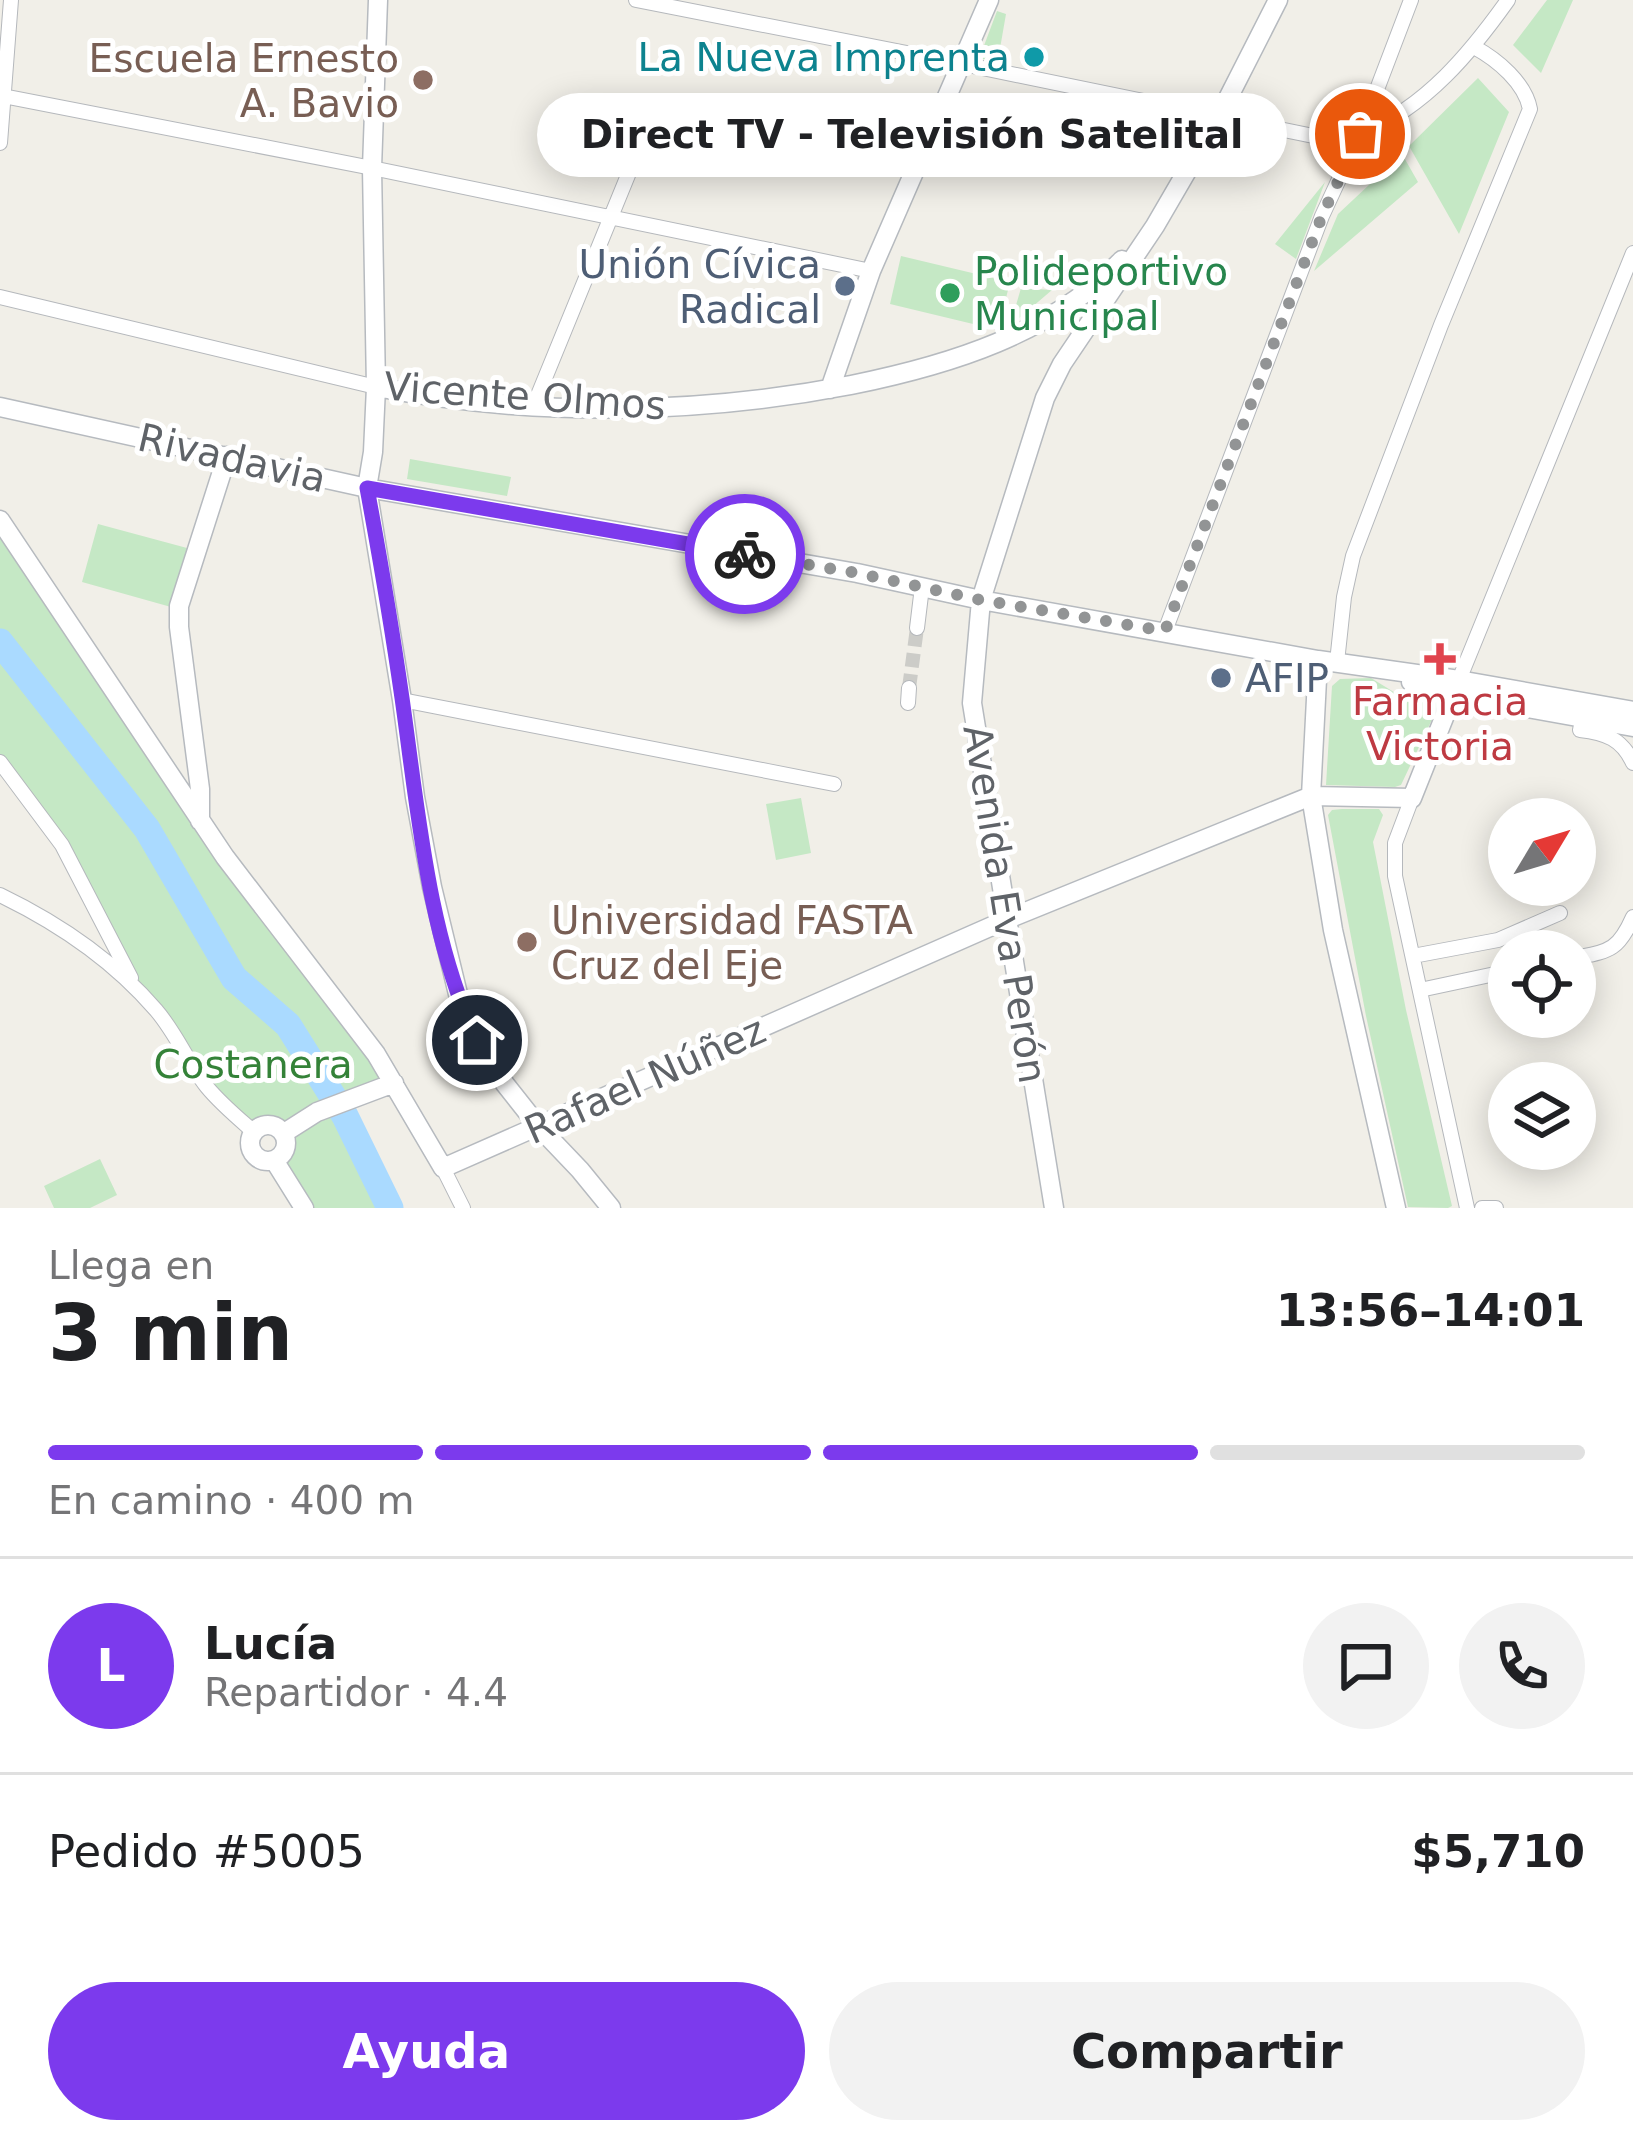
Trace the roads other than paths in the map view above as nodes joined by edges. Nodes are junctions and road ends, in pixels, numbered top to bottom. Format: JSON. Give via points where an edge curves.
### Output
{"nodes":[{"id":1,"x":11,"y":0,"type":"edge"},
{"id":2,"x":377,"y":0,"type":"edge"},
{"id":3,"x":636,"y":0,"type":"edge"},
{"id":4,"x":988,"y":0,"type":"edge"},
{"id":5,"x":1278,"y":0,"type":"edge"},
{"id":6,"x":1411,"y":0,"type":"edge"},
{"id":7,"x":1508,"y":0,"type":"edge"},
{"id":8,"x":700,"y":6,"type":"edge"},
{"id":9,"x":1474,"y":47,"type":"junction"},
{"id":10,"x":963,"y":64,"type":"junction"},
{"id":11,"x":3,"y":96,"type":"junction"},
{"id":12,"x":1219,"y":116,"type":"junction"},
{"id":13,"x":1360,"y":134,"type":"junction"},
{"id":14,"x":0,"y":143,"type":"edge"},
{"id":15,"x":920,"y":162,"type":"junction"},
{"id":16,"x":373,"y":168,"type":"junction"},
{"id":17,"x":612,"y":219,"type":"junction"},
{"id":18,"x":1155,"y":226,"type":"junction"},
{"id":19,"x":1632,"y":259,"type":"edge"},
{"id":20,"x":871,"y":271,"type":"junction"},
{"id":21,"x":0,"y":297,"type":"edge"},
{"id":22,"x":376,"y":387,"type":"junction"},
{"id":23,"x":830,"y":389,"type":"junction"},
{"id":24,"x":534,"y":405,"type":"junction"},
{"id":25,"x":0,"y":407,"type":"edge"},
{"id":26,"x":227,"y":456,"type":"junction"},
{"id":27,"x":367,"y":488,"type":"junction"},
{"id":28,"x":0,"y":520,"type":"edge"},
{"id":29,"x":922,"y":587,"type":"junction"},
{"id":30,"x":981,"y":600,"type":"junction"},
{"id":31,"x":917,"y":628,"type":"tunnel mouth"},
{"id":32,"x":1165,"y":631,"type":"junction"},
{"id":33,"x":1328,"y":661,"type":"junction"},
{"id":34,"x":1457,"y":687,"type":"junction"},
{"id":35,"x":402,"y":700,"type":"junction"},
{"id":36,"x":1633,"y":711,"type":"edge"},
{"id":37,"x":1581,"y":725,"type":"junction"},
{"id":38,"x":1633,"y":728,"type":"edge"},
{"id":39,"x":0,"y":762,"type":"edge"},
{"id":40,"x":1633,"y":764,"type":"edge"},
{"id":41,"x":835,"y":784,"type":"dead end"},
{"id":42,"x":1311,"y":796,"type":"junction"},
{"id":43,"x":1412,"y":798,"type":"junction"},
{"id":44,"x":200,"y":821,"type":"junction"},
{"id":45,"x":0,"y":895,"type":"edge"},
{"id":46,"x":1560,"y":913,"type":"dead end"},
{"id":47,"x":1633,"y":917,"type":"edge"},
{"id":48,"x":1008,"y":919,"type":"junction"},
{"id":49,"x":1596,"y":954,"type":"edge"},
{"id":50,"x":1413,"y":956,"type":"junction"},
{"id":51,"x":1488,"y":975,"type":"edge"},
{"id":52,"x":136,"y":988,"type":"junction"},
{"id":53,"x":1420,"y":990,"type":"junction"},
{"id":54,"x":394,"y":1083,"type":"junction"},
{"id":55,"x":539,"y":1127,"type":"junction"},
{"id":56,"x":254,"y":1132,"type":"junction"},
{"id":57,"x":284,"y":1133,"type":"junction"},
{"id":58,"x":274,"y":1160,"type":"junction"},
{"id":59,"x":443,"y":1168,"type":"junction"},
{"id":60,"x":304,"y":1208,"type":"edge"},
{"id":61,"x":463,"y":1208,"type":"edge"},
{"id":62,"x":611,"y":1208,"type":"edge"},
{"id":63,"x":1054,"y":1208,"type":"edge"},
{"id":64,"x":1396,"y":1208,"type":"edge"},
{"id":65,"x":1467,"y":1208,"type":"edge"},
{"id":66,"x":1482,"y":1208,"type":"edge"},
{"id":67,"x":1496,"y":1208,"type":"edge"}],
"edges":[{"from":1,"to":11,"type":"street"},
{"from":2,"to":16,"type":"street"},
{"from":3,"to":8,"type":"street"},
{"from":4,"to":10,"type":"street"},
{"from":5,"to":12,"type":"street"},
{"from":6,"to":13,"type":"street"},
{"from":7,"to":9,"type":"street"},
{"from":8,"to":10,"type":"street"},
{"from":9,"to":13,"type":"street","via":[[1431,88]]},
{"from":9,"to":33,"type":"street","via":[[1527,92],[1530,109],[1352,556]]},
{"from":10,"to":12,"type":"street"},
{"from":10,"to":15,"type":"street"},
{"from":11,"to":14,"type":"street"},
{"from":11,"to":16,"type":"street"},
{"from":12,"to":13,"type":"street","via":[[1328,139]]},
{"from":12,"to":18,"type":"street"},
{"from":13,"to":32,"type":"street"},
{"from":15,"to":17,"type":"street","via":[[653,114]]},
{"from":15,"to":20,"type":"street"},
{"from":16,"to":17,"type":"street"},
{"from":16,"to":22,"type":"street"},
{"from":17,"to":20,"type":"street"},
{"from":17,"to":24,"type":"street"},
{"from":18,"to":23,"type":"street","name":"Vicente Olmos","via":[[1108,275],[1011,337],[918,372]]},
{"from":18,"to":30,"type":"street","name":"Avenida Eva Perón","via":[[1045,398]]},
{"from":19,"to":34,"type":"street"},
{"from":20,"to":23,"type":"street"},
{"from":21,"to":22,"type":"street","name":"Vicente Olmos"},
{"from":22,"to":24,"type":"street","name":"Vicente Olmos"},
{"from":22,"to":27,"type":"street"},
{"from":23,"to":24,"type":"street","name":"Vicente Olmos","via":[[693,407]]},
{"from":25,"to":26,"type":"street","name":"Rivadavia"},
{"from":26,"to":27,"type":"street","name":"Rivadavia"},
{"from":26,"to":44,"type":"street","via":[[179,606]]},
{"from":27,"to":29,"type":"street","name":"Rivadavia"},
{"from":27,"to":35,"type":"street"},
{"from":28,"to":44,"type":"street"},
{"from":29,"to":30,"type":"street","name":"Rivadavia"},
{"from":29,"to":31,"type":"street"},
{"from":30,"to":32,"type":"street","name":"Rivadavia"},
{"from":30,"to":48,"type":"street","name":"Avenida Eva Perón","via":[[971,703]]},
{"from":32,"to":33,"type":"street","name":"Rivadavia"},
{"from":33,"to":34,"type":"street","name":"Rivadavia"},
{"from":33,"to":42,"type":"street"},
{"from":34,"to":36,"type":"street"},
{"from":34,"to":37,"type":"street"},
{"from":34,"to":43,"type":"street"},
{"from":35,"to":41,"type":"street"},
{"from":35,"to":55,"type":"street","via":[[458,994],[489,1061]]},
{"from":37,"to":38,"type":"street"},
{"from":37,"to":40,"type":"street","via":[[1617,739]]},
{"from":39,"to":52,"type":"street","via":[[62,845]]},
{"from":42,"to":43,"type":"street"},
{"from":42,"to":48,"type":"street","name":"Rafael Núñez"},
{"from":42,"to":64,"type":"street"},
{"from":43,"to":50,"type":"street","via":[[1396,843],[1395,876]]},
{"from":44,"to":54,"type":"street"},
{"from":45,"to":52,"type":"street","via":[[71,934]]},
{"from":46,"to":50,"type":"street","via":[[1498,940]]},
{"from":47,"to":49,"type":"street","via":[[1621,943]]},
{"from":48,"to":55,"type":"street","name":"Rafael Núñez"},
{"from":48,"to":63,"type":"street","name":"Avenida Eva Perón"},
{"from":50,"to":53,"type":"street"},
{"from":51,"to":53,"type":"street"},
{"from":52,"to":56,"type":"street","via":[[207,1087]]},
{"from":53,"to":65,"type":"street"},
{"from":54,"to":57,"type":"street"},
{"from":54,"to":59,"type":"street"},
{"from":55,"to":59,"type":"street","name":"Rafael Núñez"},
{"from":55,"to":62,"type":"street"},
{"from":56,"to":57,"type":"street","via":[[270,1125]]},
{"from":56,"to":58,"type":"street","via":[[254,1154]]},
{"from":57,"to":58,"type":"street","via":[[286,1149]]},
{"from":58,"to":60,"type":"street"},
{"from":59,"to":61,"type":"street"},
{"from":66,"to":67,"type":"street"}]}
